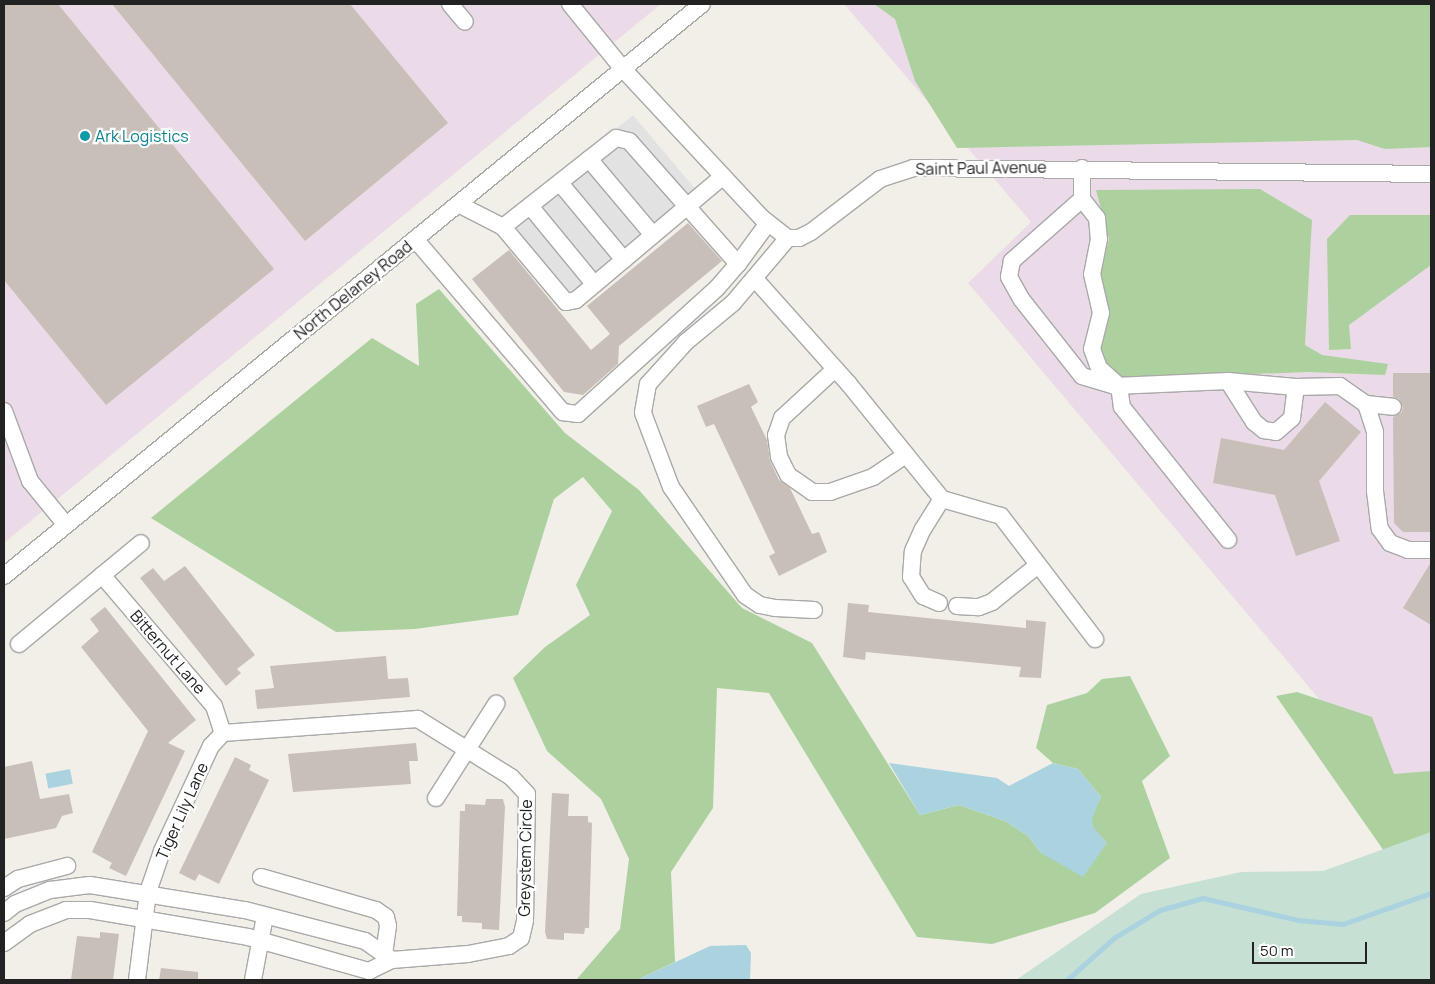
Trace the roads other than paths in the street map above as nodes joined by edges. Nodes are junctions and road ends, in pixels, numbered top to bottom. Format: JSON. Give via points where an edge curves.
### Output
{"nodes":[{"id":1,"x":450,"y":4,"type":"edge"},
{"id":2,"x":570,"y":4,"type":"edge"},
{"id":3,"x":702,"y":4,"type":"edge"},
{"id":4,"x":465,"y":22,"type":"dead end"},
{"id":5,"x":623,"y":69,"type":"junction"},
{"id":6,"x":589,"y":159,"type":"junction"},
{"id":7,"x":1082,"y":168,"type":"junction"},
{"id":8,"x":1431,"y":174,"type":"edge"},
{"id":9,"x":723,"y":176,"type":"junction"},
{"id":10,"x":560,"y":183,"type":"junction"},
{"id":11,"x":1082,"y":199,"type":"junction"},
{"id":12,"x":458,"y":204,"type":"junction"},
{"id":13,"x":530,"y":206,"type":"junction"},
{"id":14,"x":686,"y":207,"type":"junction"},
{"id":15,"x":768,"y":223,"type":"junction"},
{"id":16,"x":503,"y":227,"type":"junction"},
{"id":17,"x":653,"y":235,"type":"junction"},
{"id":18,"x":788,"y":238,"type":"junction"},
{"id":19,"x":416,"y":239,"type":"junction"},
{"id":20,"x":624,"y":260,"type":"junction"},
{"id":21,"x":738,"y":264,"type":"junction"},
{"id":22,"x":755,"y":279,"type":"junction"},
{"id":23,"x":594,"y":284,"type":"junction"},
{"id":24,"x":835,"y":369,"type":"junction"},
{"id":25,"x":1228,"y":381,"type":"junction"},
{"id":26,"x":1119,"y":386,"type":"junction"},
{"id":27,"x":1296,"y":387,"type":"junction"},
{"id":28,"x":1366,"y":404,"type":"junction"},
{"id":29,"x":1393,"y":407,"type":"dead end"},
{"id":30,"x":4,"y":411,"type":"edge"},
{"id":31,"x":906,"y":455,"type":"junction"},
{"id":32,"x":942,"y":500,"type":"junction"},
{"id":33,"x":66,"y":524,"type":"junction"},
{"id":34,"x":1228,"y":540,"type":"dead end"},
{"id":35,"x":141,"y":543,"type":"dead end"},
{"id":36,"x":1431,"y":550,"type":"edge"},
{"id":37,"x":1038,"y":565,"type":"junction"},
{"id":38,"x":102,"y":575,"type":"junction"},
{"id":39,"x":4,"y":576,"type":"edge"},
{"id":40,"x":939,"y":603,"type":"dead end"},
{"id":41,"x":957,"y":606,"type":"dead end"},
{"id":42,"x":814,"y":610,"type":"dead end"},
{"id":43,"x":1095,"y":639,"type":"dead end"},
{"id":44,"x":19,"y":644,"type":"dead end"},
{"id":45,"x":496,"y":704,"type":"dead end"},
{"id":46,"x":223,"y":733,"type":"junction"},
{"id":47,"x":468,"y":750,"type":"junction"},
{"id":48,"x":436,"y":798,"type":"dead end"},
{"id":49,"x":67,"y":866,"type":"dead end"},
{"id":50,"x":261,"y":878,"type":"dead end"},
{"id":51,"x":4,"y":888,"type":"edge"},
{"id":52,"x":148,"y":892,"type":"junction"},
{"id":53,"x":9,"y":909,"type":"edge"},
{"id":54,"x":265,"y":916,"type":"junction"},
{"id":55,"x":144,"y":919,"type":"junction"},
{"id":56,"x":30,"y":924,"type":"junction"},
{"id":57,"x":259,"y":940,"type":"junction"},
{"id":58,"x":365,"y":941,"type":"junction"},
{"id":59,"x":4,"y":943,"type":"edge"},
{"id":60,"x":388,"y":958,"type":"junction"},
{"id":61,"x":362,"y":975,"type":"edge"},
{"id":62,"x":137,"y":980,"type":"edge"},
{"id":63,"x":253,"y":980,"type":"edge"}],
"edges":[{"from":1,"to":4,"type":"street"},
{"from":2,"to":5,"type":"street"},
{"from":3,"to":5,"type":"street","name":"North Delaney Road"},
{"from":5,"to":9,"type":"street"},
{"from":5,"to":12,"type":"street","name":"North Delaney Road"},
{"from":6,"to":10,"type":"street"},
{"from":6,"to":14,"type":"street","via":[[616,138],[629,141]]},
{"from":6,"to":17,"type":"street"},
{"from":7,"to":8,"type":"street","name":"Saint Paul Avenue"},
{"from":7,"to":11,"type":"street"},
{"from":7,"to":18,"type":"street","name":"Saint Paul Avenue","via":[[913,168],[880,179],[811,232],[799,238]]},
{"from":9,"to":14,"type":"street"},
{"from":9,"to":15,"type":"street"},
{"from":10,"to":13,"type":"street"},
{"from":10,"to":20,"type":"street"},
{"from":11,"to":26,"type":"street","via":[[1097,218],[1099,239],[1092,274],[1101,313],[1092,349],[1099,368]]},
{"from":11,"to":26,"type":"street","via":[[1012,262],[1009,277],[1022,300],[1082,376]]},
{"from":12,"to":16,"type":"street"},
{"from":12,"to":19,"type":"street","name":"North Delaney Road"},
{"from":13,"to":16,"type":"street"},
{"from":13,"to":23,"type":"street"},
{"from":14,"to":17,"type":"street"},
{"from":14,"to":21,"type":"street"},
{"from":15,"to":18,"type":"street"},
{"from":15,"to":21,"type":"street"},
{"from":16,"to":23,"type":"street","via":[[566,302],[576,300]]},
{"from":17,"to":20,"type":"street"},
{"from":18,"to":22,"type":"street"},
{"from":19,"to":21,"type":"street","via":[[563,412],[578,414]]},
{"from":19,"to":33,"type":"street","name":"North Delaney Road"},
{"from":20,"to":23,"type":"street"},
{"from":22,"to":24,"type":"street"},
{"from":22,"to":42,"type":"street","via":[[733,303],[686,342],[648,384],[643,413],[671,487],[745,595],[760,605]]},
{"from":24,"to":31,"type":"street"},
{"from":24,"to":31,"type":"street","via":[[782,418],[776,435],[788,475],[812,492],[830,492],[873,477]]},
{"from":25,"to":26,"type":"street"},
{"from":25,"to":27,"type":"street"},
{"from":25,"to":27,"type":"street","via":[[1254,422],[1264,430],[1276,432],[1292,418]]},
{"from":26,"to":34,"type":"street","via":[[1122,407]]},
{"from":27,"to":28,"type":"street","via":[[1340,386]]},
{"from":28,"to":29,"type":"street"},
{"from":28,"to":36,"type":"street","via":[[1375,432],[1375,491],[1380,529],[1390,543],[1408,550]]},
{"from":30,"to":33,"type":"street","via":[[30,481]]},
{"from":31,"to":32,"type":"street"},
{"from":32,"to":37,"type":"street","via":[[1001,516]]},
{"from":32,"to":40,"type":"street","via":[[923,529],[914,551],[911,577],[923,596]]},
{"from":33,"to":39,"type":"street","name":"North Delaney Road"},
{"from":35,"to":38,"type":"street"},
{"from":37,"to":41,"type":"street","via":[[992,602],[979,607]]},
{"from":37,"to":43,"type":"street"},
{"from":38,"to":44,"type":"street"},
{"from":38,"to":46,"type":"street","name":"Bitternut Lane","via":[[214,706]]},
{"from":45,"to":47,"type":"street"},
{"from":46,"to":47,"type":"street","name":"Greystem Circle","via":[[418,719]]},
{"from":46,"to":52,"type":"street","name":"Tiger Lily Lane","via":[[211,746],[162,851]]},
{"from":47,"to":48,"type":"street"},
{"from":47,"to":60,"type":"street","name":"Greystem Circle","via":[[511,777],[528,794],[525,920],[521,938],[509,946],[468,954]]},
{"from":49,"to":51,"type":"street","via":[[18,878]]},
{"from":50,"to":60,"type":"street","via":[[376,910],[386,917]]},
{"from":52,"to":53,"type":"street","via":[[90,885],[50,890]]},
{"from":52,"to":54,"type":"street"},
{"from":52,"to":55,"type":"street","name":"Tiger Lily Lane"},
{"from":53,"to":56,"type":"street"},
{"from":54,"to":57,"type":"street"},
{"from":54,"to":58,"type":"street"},
{"from":55,"to":56,"type":"street","name":"Greystem Circle","via":[[90,910],[66,910]]},
{"from":55,"to":57,"type":"street","name":"Greystem Circle"},
{"from":55,"to":62,"type":"street","name":"Tiger Lily Lane"},
{"from":56,"to":59,"type":"street","name":"Greystem Circle"},
{"from":57,"to":61,"type":"street","name":"Greystem Circle"},
{"from":57,"to":63,"type":"street"},
{"from":58,"to":60,"type":"street"},
{"from":58,"to":61,"type":"street"},
{"from":60,"to":61,"type":"street","name":"Greystem Circle"}]}
